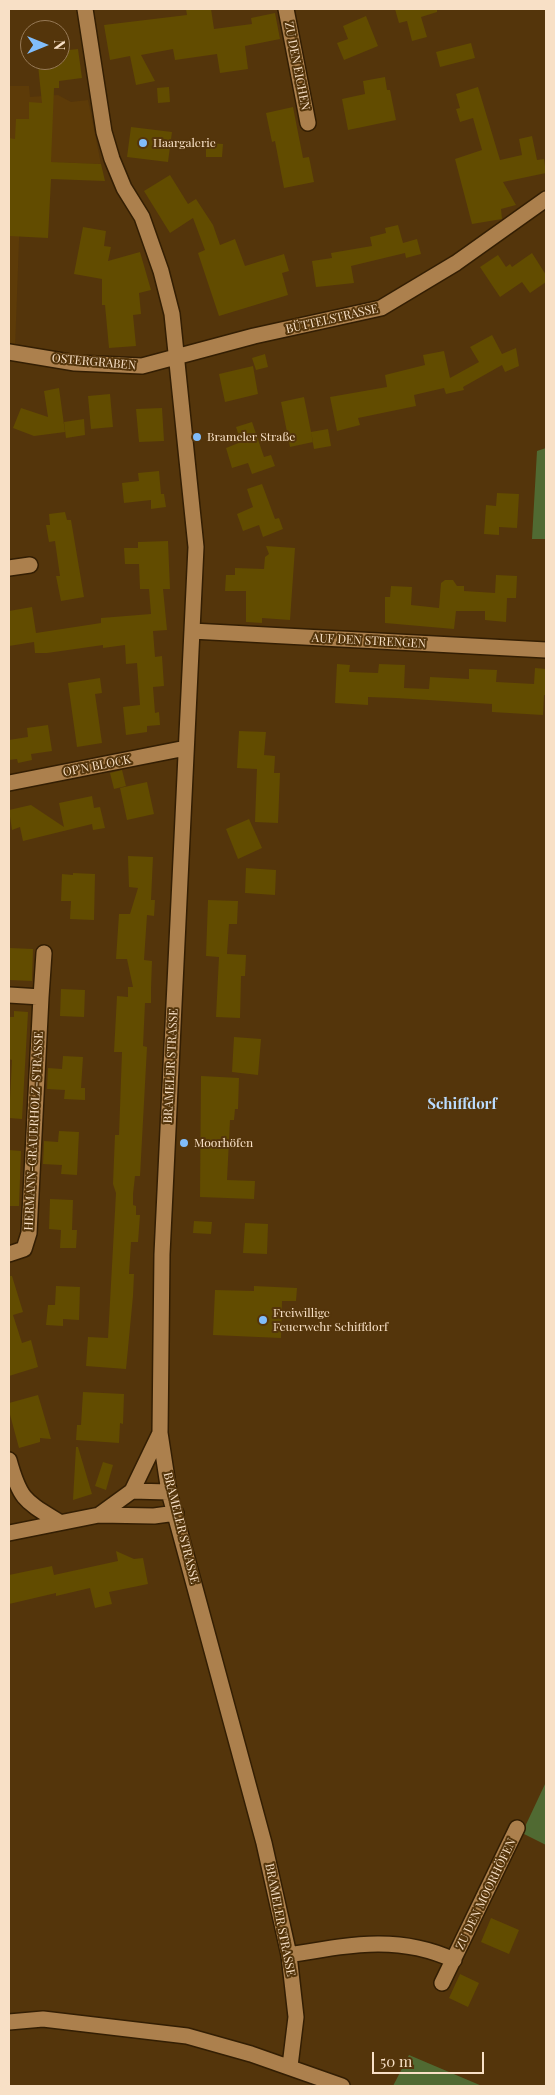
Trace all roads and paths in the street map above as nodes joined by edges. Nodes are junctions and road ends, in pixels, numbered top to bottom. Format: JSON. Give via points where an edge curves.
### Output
{"nodes":[{"id":1,"x":85,"y":9,"type":"edge"},
{"id":2,"x":286,"y":9,"type":"edge"},
{"id":3,"x":308,"y":123,"type":"dead end"},
{"id":4,"x":546,"y":199,"type":"edge"},
{"id":5,"x":9,"y":352,"type":"edge"},
{"id":6,"x":178,"y":358,"type":"junction"},
{"id":7,"x":30,"y":565,"type":"dead end"},
{"id":8,"x":9,"y":568,"type":"edge"},
{"id":9,"x":192,"y":631,"type":"junction"},
{"id":10,"x":546,"y":650,"type":"edge"},
{"id":11,"x":186,"y":748,"type":"junction"},
{"id":12,"x":9,"y":783,"type":"edge"},
{"id":13,"x":44,"y":953,"type":"dead end"},
{"id":14,"x":9,"y":995,"type":"edge"},
{"id":15,"x":41,"y":997,"type":"junction"},
{"id":16,"x":9,"y":1254,"type":"edge"},
{"id":17,"x":160,"y":1434,"type":"junction"},
{"id":18,"x":9,"y":1460,"type":"edge"},
{"id":19,"x":132,"y":1490,"type":"junction"},
{"id":20,"x":169,"y":1492,"type":"junction"},
{"id":21,"x":176,"y":1513,"type":"junction"},
{"id":22,"x":99,"y":1515,"type":"junction"},
{"id":23,"x":59,"y":1522,"type":"junction"},
{"id":24,"x":9,"y":1533,"type":"edge"},
{"id":25,"x":517,"y":1828,"type":"dead end"},
{"id":26,"x":289,"y":1955,"type":"junction"},
{"id":27,"x":454,"y":1960,"type":"junction"},
{"id":28,"x":442,"y":1983,"type":"dead end"},
{"id":29,"x":9,"y":2022,"type":"edge"},
{"id":30,"x":290,"y":2066,"type":"junction"},
{"id":31,"x":342,"y":2086,"type":"edge"}],
"edges":[{"from":1,"to":6,"type":"street","name":"BRAMELER STRASSE","via":[[104,132],[124,188],[142,217],[162,271]]},
{"from":2,"to":3,"type":"street","name":"ZU DEN EICHEN"},
{"from":4,"to":6,"type":"street","name":"BÜTTELSTRASSE","via":[[456,263],[381,308],[254,336]]},
{"from":5,"to":6,"type":"street","name":"OSTERGRABEN","via":[[75,363],[142,366]]},
{"from":6,"to":9,"type":"street","name":"BRAMELER STRASSE","via":[[196,547]]},
{"from":7,"to":8,"type":"street"},
{"from":9,"to":10,"type":"street","name":"AUF DEN STRENGEN"},
{"from":9,"to":11,"type":"street","name":"BRAMELER STRASSE"},
{"from":11,"to":12,"type":"street","name":"OP'N BLOCK"},
{"from":11,"to":17,"type":"street","name":"BRAMELER STRASSE","via":[[162,1254]]},
{"from":13,"to":15,"type":"street","name":"HERMANN-GRAUERHOLZ-STRASSE"},
{"from":14,"to":15,"type":"street"},
{"from":15,"to":16,"type":"street","name":"HERMANN-GRAUERHOLZ-STRASSE","via":[[30,1233],[24,1249]]},
{"from":17,"to":19,"type":"street"},
{"from":17,"to":20,"type":"street","name":"BRAMELER STRASSE"},
{"from":18,"to":23,"type":"street","via":[[15,1484],[28,1503]]},
{"from":19,"to":20,"type":"street"},
{"from":19,"to":22,"type":"street"},
{"from":20,"to":21,"type":"street","name":"BRAMELER STRASSE"},
{"from":21,"to":22,"type":"street"},
{"from":21,"to":26,"type":"street","name":"BRAMELER STRASSE","via":[[264,1842]]},
{"from":22,"to":23,"type":"street"},
{"from":23,"to":24,"type":"street"},
{"from":25,"to":27,"type":"street","name":"ZU DEN MOORHÖFEN"},
{"from":26,"to":27,"type":"street","name":"ZU DEN MOORHÖFEN","via":[[381,1943],[427,1948]]},
{"from":26,"to":30,"type":"street","name":"BRAMELER STRASSE","via":[[296,2017]]},
{"from":27,"to":28,"type":"street","name":"ZU DEN MOORHÖFEN"},
{"from":29,"to":30,"type":"street","via":[[43,2019],[187,2036]]},
{"from":30,"to":31,"type":"street"}]}
